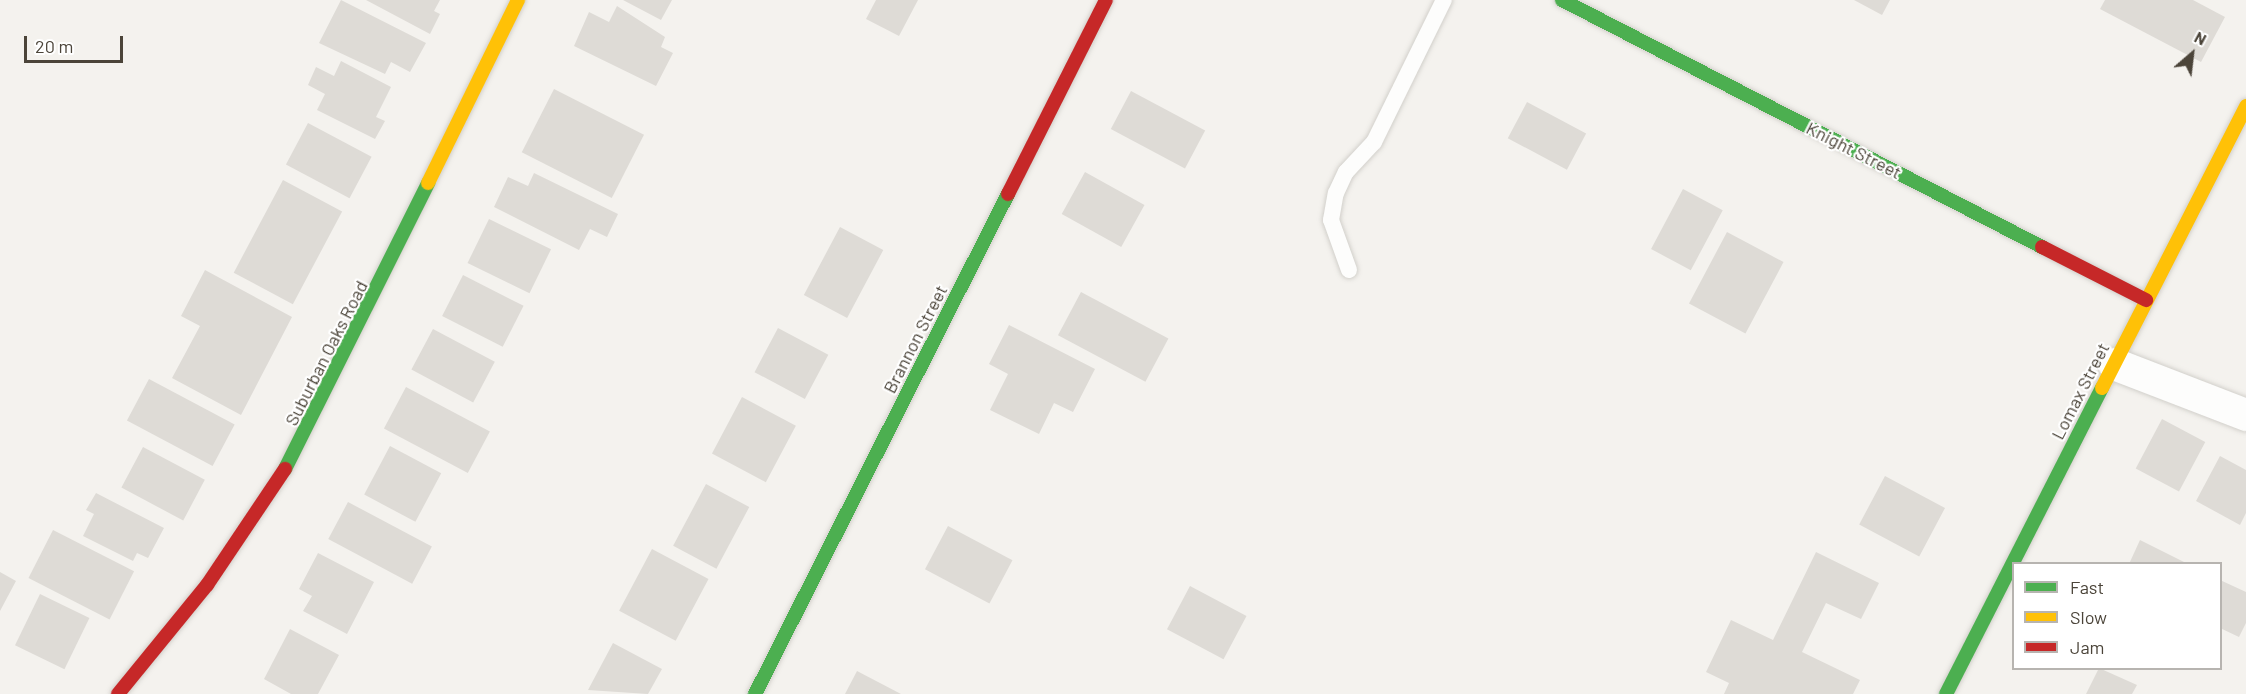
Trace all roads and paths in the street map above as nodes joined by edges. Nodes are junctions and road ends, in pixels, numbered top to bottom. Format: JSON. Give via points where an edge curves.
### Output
{"nodes":[{"id":1,"x":518,"y":0,"type":"edge"},
{"id":2,"x":1106,"y":0,"type":"edge"},
{"id":3,"x":1444,"y":0,"type":"edge"},
{"id":4,"x":1562,"y":0,"type":"edge"},
{"id":5,"x":2246,"y":106,"type":"edge"},
{"id":6,"x":1349,"y":270,"type":"dead end"},
{"id":7,"x":2146,"y":300,"type":"junction"},
{"id":8,"x":2114,"y":364,"type":"junction"},
{"id":9,"x":2246,"y":415,"type":"edge"},
{"id":10,"x":2013,"y":562,"type":"edge"},
{"id":11,"x":2012,"y":564,"type":"edge"},
{"id":12,"x":118,"y":694,"type":"edge"},
{"id":13,"x":755,"y":694,"type":"edge"},
{"id":14,"x":1946,"y":694,"type":"edge"}],
"edges":[{"from":1,"to":12,"type":"street","name":"Suburban Oaks Road","via":[[295,455],[207,585]]},
{"from":2,"to":13,"type":"street","name":"Brannon Street"},
{"from":3,"to":6,"type":"lane","via":[[1374,142],[1346,172],[1336,193],[1331,220]]},
{"from":4,"to":7,"type":"street","name":"Knight Street"},
{"from":5,"to":7,"type":"street","name":"Lomax Street"},
{"from":7,"to":8,"type":"street","name":"Lomax Street"},
{"from":8,"to":9,"type":"street"},
{"from":8,"to":10,"type":"street","name":"Lomax Street"},
{"from":11,"to":14,"type":"street","name":"Lomax Street"}]}
